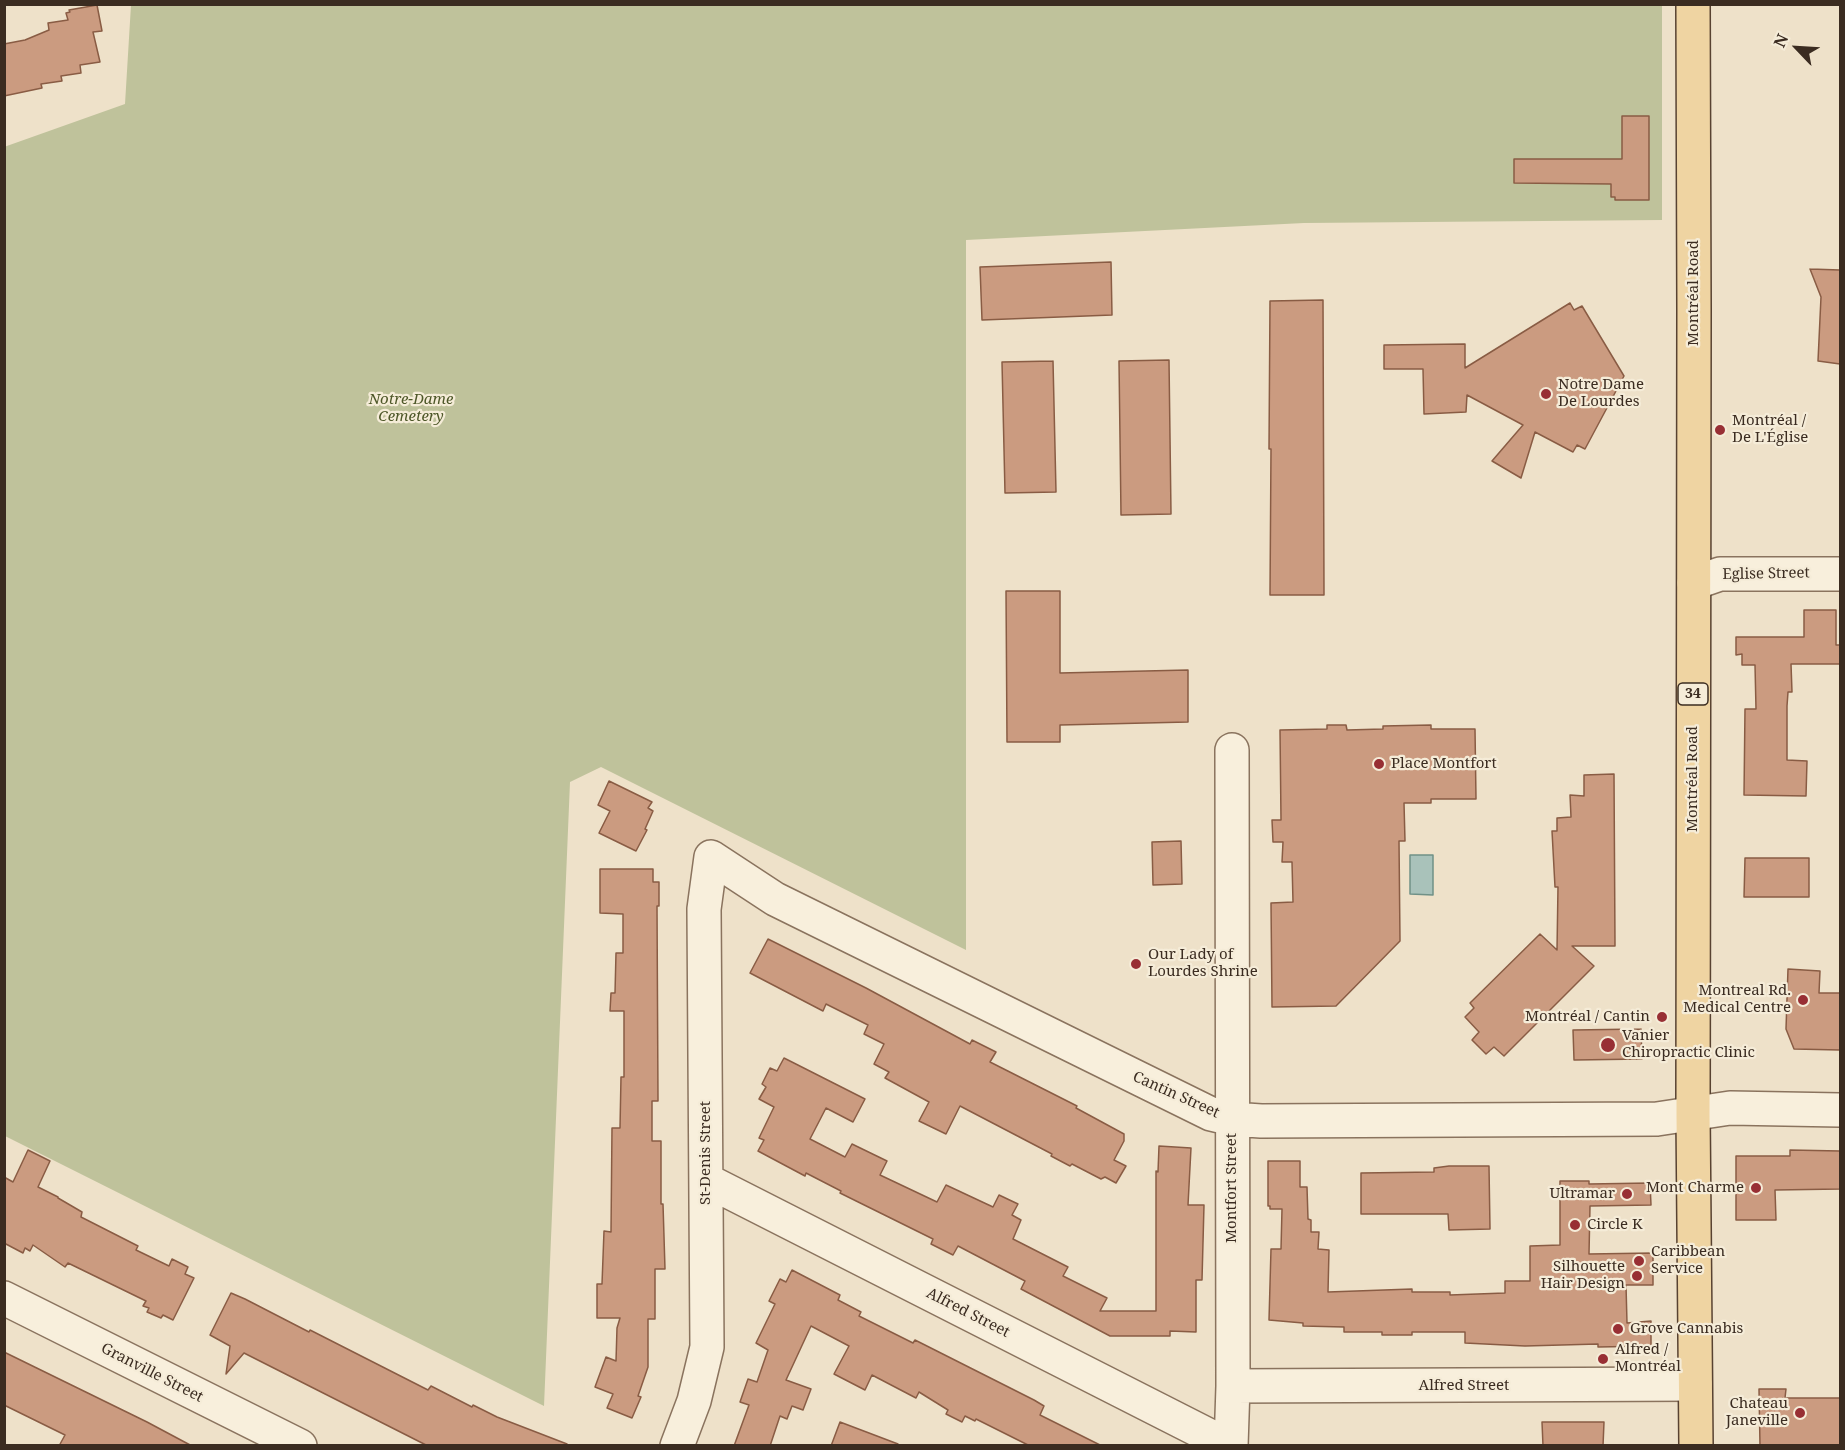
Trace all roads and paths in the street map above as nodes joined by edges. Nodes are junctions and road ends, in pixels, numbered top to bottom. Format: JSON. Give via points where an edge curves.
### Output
{"nodes":[{"id":1,"x":1693,"y":4,"type":"edge"},
{"id":2,"x":1840,"y":574,"type":"edge"},
{"id":3,"x":1694,"y":583,"type":"junction"},
{"id":4,"x":1232,"y":750,"type":"dead end"},
{"id":5,"x":711,"y":857,"type":"joint"},
{"id":6,"x":1840,"y":1110,"type":"edge"},
{"id":7,"x":1693,"y":1114,"type":"junction"},
{"id":8,"x":1232,"y":1119,"type":"junction"},
{"id":9,"x":706,"y":1180,"type":"junction"},
{"id":10,"x":4,"y":1298,"type":"edge"},
{"id":11,"x":1695,"y":1384,"type":"junction"},
{"id":12,"x":1233,"y":1386,"type":"junction"},
{"id":13,"x":1231,"y":1443,"type":"edge"},
{"id":14,"x":300,"y":1446,"type":"edge"},
{"id":15,"x":677,"y":1446,"type":"edge"},
{"id":16,"x":1696,"y":1446,"type":"edge"}],
"edges":[{"from":1,"to":3,"type":"main road","name":"Montréal Road","number":"34"},
{"from":2,"to":3,"type":"street","name":"Eglise Street","via":[[1720,574]]},
{"from":3,"to":7,"type":"main road","name":"Montréal Road","number":"34"},
{"from":4,"to":8,"type":"street","name":"Montfort Street"},
{"from":5,"to":8,"type":"street","name":"Cantin Street","via":[[776,899],[1211,1114]]},
{"from":5,"to":9,"type":"street","name":"St-Denis Street","via":[[704,909]]},
{"from":6,"to":7,"type":"street","name":"Cantin Street","via":[[1730,1108]]},
{"from":7,"to":8,"type":"street","name":"Cantin Street","via":[[1657,1119]]},
{"from":7,"to":11,"type":"main road","name":"Montréal Road","number":"34"},
{"from":8,"to":12,"type":"street","name":"Montfort Street"},
{"from":9,"to":13,"type":"street","name":"Alfred Street","via":[[1202,1432]]},
{"from":9,"to":15,"type":"street","name":"St-Denis Street","via":[[707,1347],[694,1401]]},
{"from":10,"to":14,"type":"street","name":"Granville Street"},
{"from":11,"to":12,"type":"street","name":"Alfred Street"},
{"from":11,"to":16,"type":"main road","name":"Montréal Road","number":"34"},
{"from":12,"to":13,"type":"street","name":"Montfort Street"}]}
